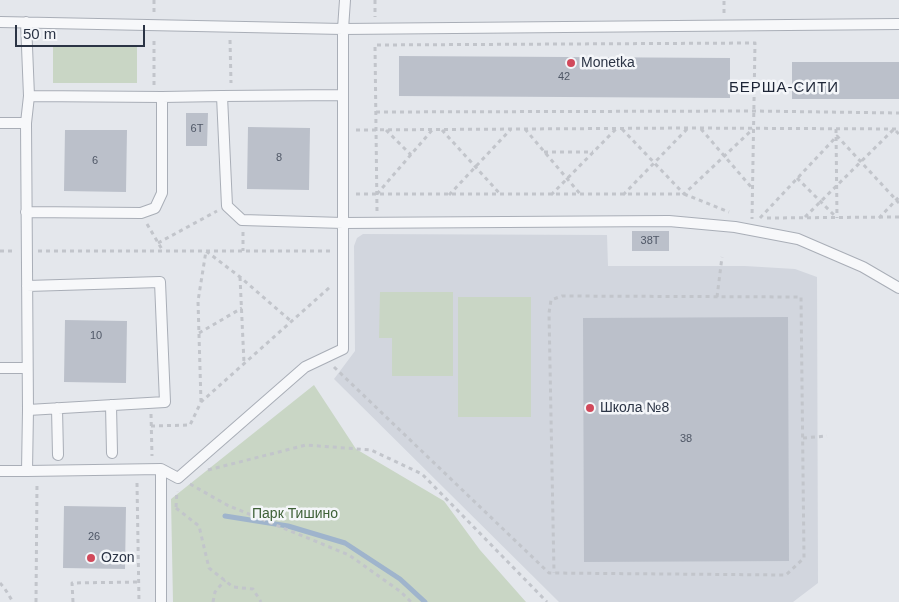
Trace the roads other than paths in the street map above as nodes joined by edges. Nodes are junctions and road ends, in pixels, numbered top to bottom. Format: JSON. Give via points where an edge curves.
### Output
{"nodes":[{"id":1,"x":345,"y":0,"type":"edge"},
{"id":2,"x":0,"y":22,"type":"edge"},
{"id":3,"x":26,"y":22,"type":"junction"},
{"id":4,"x":899,"y":24,"type":"edge"},
{"id":5,"x":343,"y":29,"type":"junction"},
{"id":6,"x":343,"y":95,"type":"junction"},
{"id":7,"x":29,"y":96,"type":"junction"},
{"id":8,"x":227,"y":96,"type":"junction"},
{"id":9,"x":158,"y":97,"type":"junction"},
{"id":10,"x":0,"y":123,"type":"edge"},
{"id":11,"x":26,"y":123,"type":"junction"},
{"id":12,"x":26,"y":212,"type":"junction"},
{"id":13,"x":343,"y":223,"type":"junction"},
{"id":14,"x":27,"y":286,"type":"junction"},
{"id":15,"x":899,"y":288,"type":"edge"},
{"id":16,"x":0,"y":368,"type":"edge"},
{"id":17,"x":27,"y":368,"type":"junction"},
{"id":18,"x":111,"y":405,"type":"junction"},
{"id":19,"x":57,"y":408,"type":"junction"},
{"id":20,"x":28,"y":410,"type":"junction"},
{"id":21,"x":112,"y":453,"type":"dead end"},
{"id":22,"x":58,"y":455,"type":"dead end"},
{"id":23,"x":156,"y":469,"type":"junction"},
{"id":24,"x":0,"y":471,"type":"edge"},
{"id":25,"x":32,"y":471,"type":"junction"},
{"id":26,"x":160,"y":602,"type":"edge"}],
"edges":[{"from":1,"to":5,"type":"lane"},
{"from":2,"to":3,"type":"lane"},
{"from":3,"to":5,"type":"lane"},
{"from":3,"to":7,"type":"lane"},
{"from":4,"to":5,"type":"lane"},
{"from":5,"to":6,"type":"lane"},
{"from":6,"to":8,"type":"lane"},
{"from":6,"to":13,"type":"lane"},
{"from":7,"to":9,"type":"lane"},
{"from":7,"to":11,"type":"lane"},
{"from":8,"to":9,"type":"lane"},
{"from":8,"to":13,"type":"lane","via":[[227,206],[242,220]]},
{"from":9,"to":12,"type":"lane","via":[[162,194],[155,208],[141,213]]},
{"from":10,"to":11,"type":"lane"},
{"from":11,"to":12,"type":"lane"},
{"from":12,"to":14,"type":"lane"},
{"from":13,"to":15,"type":"lane","via":[[669,221],[735,227],[798,239],[863,267]]},
{"from":13,"to":23,"type":"lane","via":[[337,251],[343,349],[305,367],[178,478]]},
{"from":14,"to":17,"type":"lane"},
{"from":14,"to":18,"type":"lane","via":[[160,282],[165,402]]},
{"from":16,"to":17,"type":"lane"},
{"from":17,"to":20,"type":"lane"},
{"from":18,"to":19,"type":"lane"},
{"from":18,"to":21,"type":"lane"},
{"from":19,"to":20,"type":"lane"},
{"from":19,"to":22,"type":"lane"},
{"from":20,"to":25,"type":"lane"},
{"from":23,"to":25,"type":"lane"},
{"from":23,"to":26,"type":"lane"},
{"from":24,"to":25,"type":"lane"}]}
